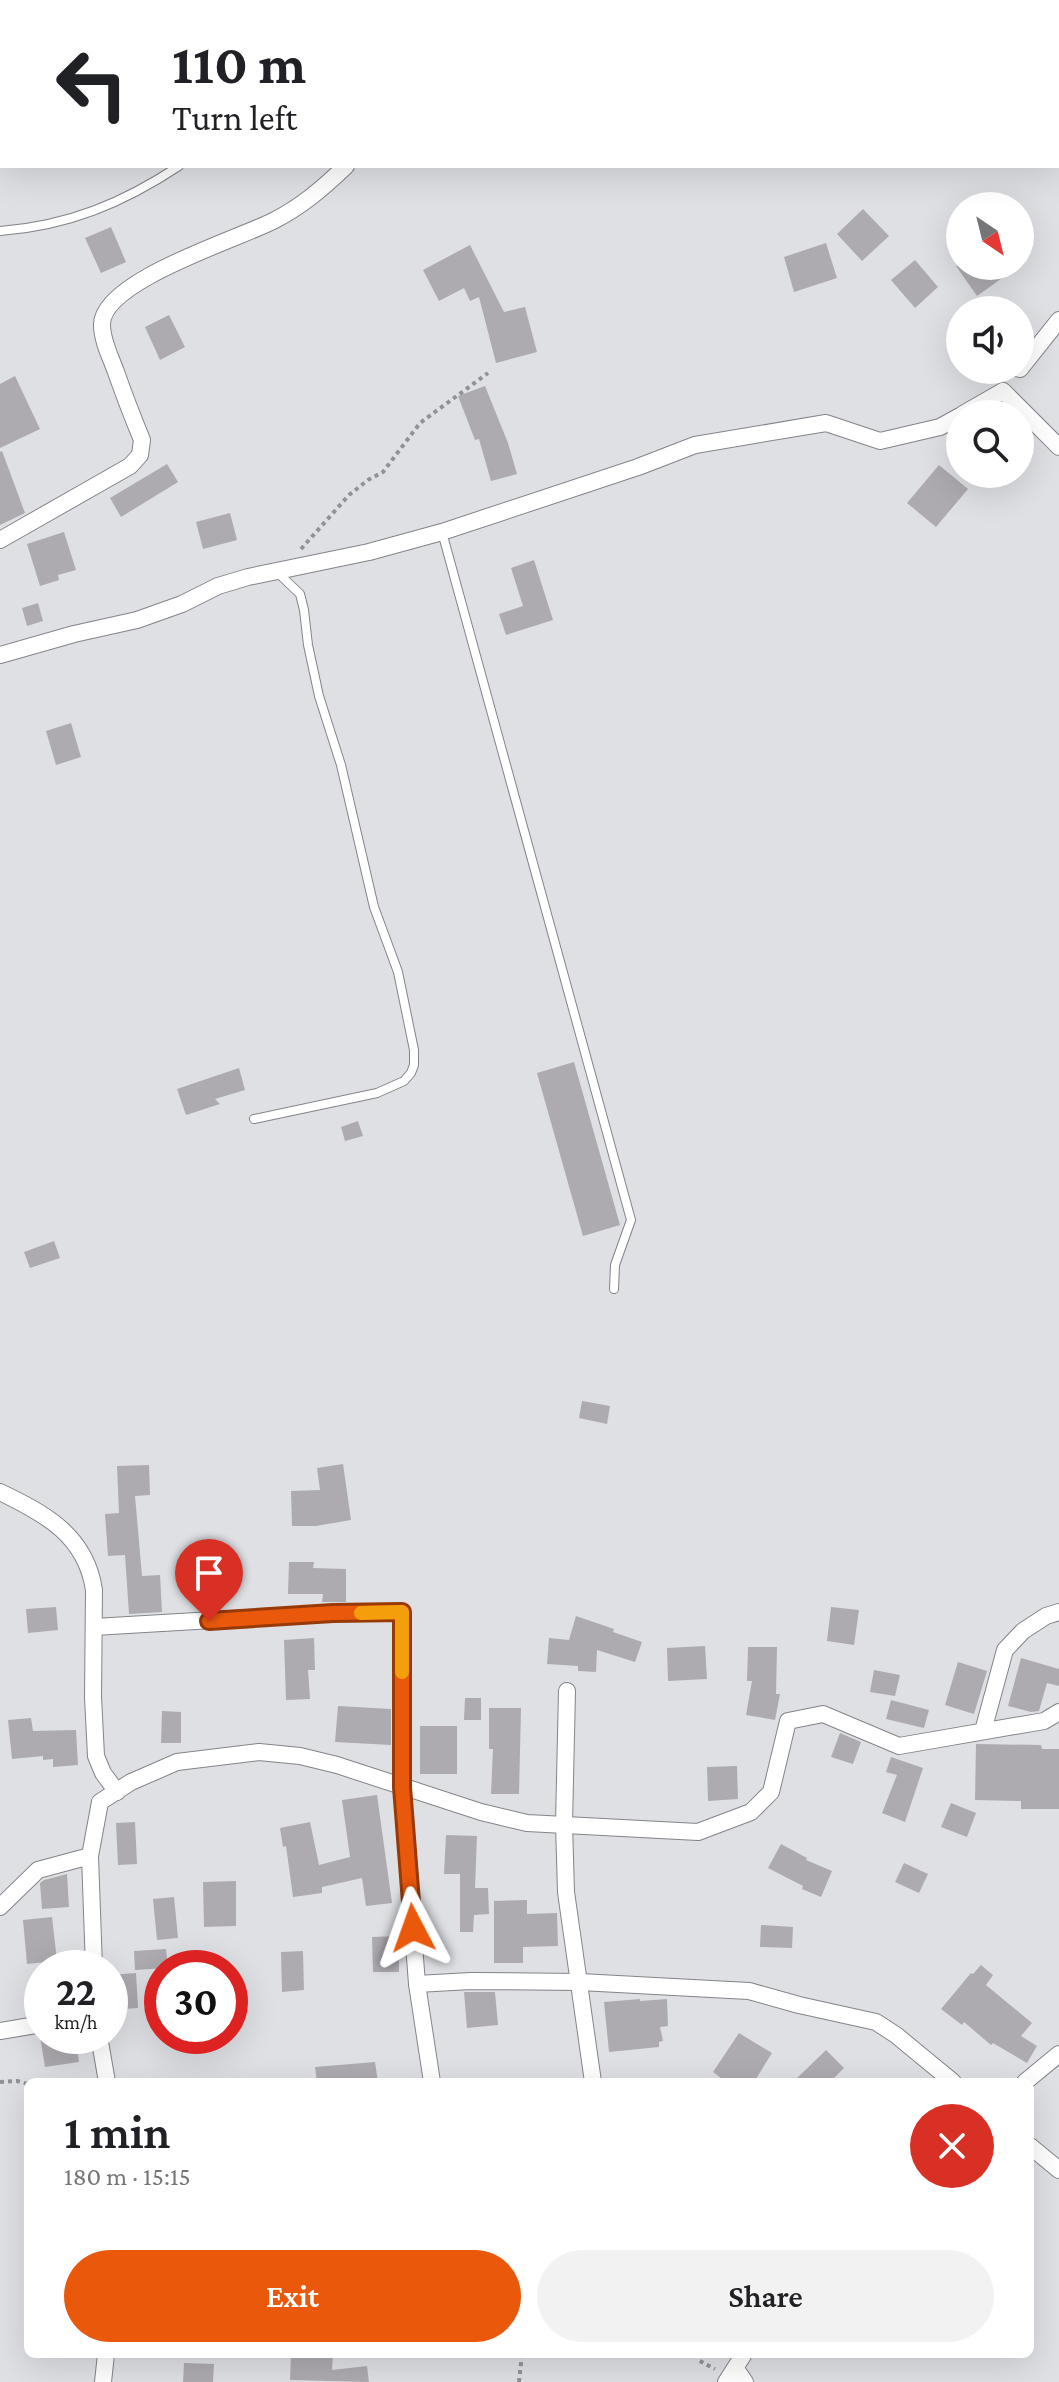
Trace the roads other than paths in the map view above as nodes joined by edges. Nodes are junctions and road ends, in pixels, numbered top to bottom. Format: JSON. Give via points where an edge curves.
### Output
{"nodes":[{"id":1,"x":176,"y":168,"type":"edge"},
{"id":2,"x":344,"y":168,"type":"edge"},
{"id":3,"x":0,"y":231,"type":"edge"},
{"id":4,"x":1059,"y":320,"type":"edge"},
{"id":5,"x":1034,"y":352,"type":"edge"},
{"id":6,"x":1009,"y":384,"type":"edge"},
{"id":7,"x":1003,"y":391,"type":"junction"},
{"id":8,"x":987,"y":400,"type":"edge"},
{"id":9,"x":946,"y":424,"type":"edge"},
{"id":10,"x":1059,"y":447,"type":"edge"},
{"id":11,"x":442,"y":532,"type":"junction"},
{"id":12,"x":0,"y":540,"type":"edge"},
{"id":13,"x":285,"y":571,"type":"junction"},
{"id":14,"x":0,"y":655,"type":"edge"},
{"id":15,"x":254,"y":1119,"type":"dead end"},
{"id":16,"x":614,"y":1289,"type":"dead end"},
{"id":17,"x":0,"y":1492,"type":"edge"},
{"id":18,"x":1059,"y":1612,"type":"edge"},
{"id":19,"x":94,"y":1627,"type":"junction"},
{"id":20,"x":567,"y":1691,"type":"dead end"},
{"id":21,"x":1059,"y":1712,"type":"edge"},
{"id":22,"x":983,"y":1731,"type":"junction"},
{"id":23,"x":402,"y":1787,"type":"junction"},
{"id":24,"x":117,"y":1792,"type":"junction"},
{"id":25,"x":564,"y":1824,"type":"junction"},
{"id":26,"x":90,"y":1856,"type":"junction"},
{"id":27,"x":0,"y":1907,"type":"edge"},
{"id":28,"x":93,"y":1950,"type":"edge"},
{"id":29,"x":580,"y":1982,"type":"junction"},
{"id":30,"x":417,"y":1984,"type":"junction"},
{"id":31,"x":24,"y":2027,"type":"edge"},
{"id":32,"x":0,"y":2031,"type":"edge"},
{"id":33,"x":102,"y":2054,"type":"edge"},
{"id":34,"x":1059,"y":2054,"type":"edge"},
{"id":35,"x":106,"y":2078,"type":"edge"},
{"id":36,"x":431,"y":2078,"type":"edge"},
{"id":37,"x":592,"y":2078,"type":"edge"},
{"id":38,"x":948,"y":2078,"type":"edge"},
{"id":39,"x":1030,"y":2078,"type":"edge"},
{"id":40,"x":1034,"y":2149,"type":"edge"},
{"id":41,"x":1059,"y":2170,"type":"edge"},
{"id":42,"x":106,"y":2358,"type":"edge"},
{"id":43,"x":103,"y":2382,"type":"edge"}],
"edges":[{"from":1,"to":3,"type":"lane","via":[[111,206],[28,229]]},
{"from":2,"to":12,"type":"street","via":[[311,198],[272,222],[180,261],[112,301],[102,325],[142,440],[140,455],[130,466]]},
{"from":4,"to":5,"type":"street"},
{"from":6,"to":7,"type":"street"},
{"from":7,"to":8,"type":"street"},
{"from":7,"to":10,"type":"street"},
{"from":9,"to":11,"type":"street","via":[[880,441],[826,423],[695,445]]},
{"from":11,"to":13,"type":"street"},
{"from":11,"to":16,"type":"lane","via":[[631,1220],[615,1265]]},
{"from":13,"to":14,"type":"street","via":[[218,586],[137,620]]},
{"from":13,"to":15,"type":"lane","via":[[300,594],[319,696],[374,907],[398,972],[414,1065],[404,1081],[377,1093]]},
{"from":17,"to":19,"type":"street","via":[[56,1523],[84,1555],[92,1575]]},
{"from":18,"to":22,"type":"street","via":[[1023,1631],[1005,1650]]},
{"from":19,"to":23,"type":"street","via":[[402,1612]]},
{"from":19,"to":24,"type":"street","via":[[96,1756]]},
{"from":20,"to":25,"type":"street"},
{"from":21,"to":22,"type":"street","via":[[1044,1721]]},
{"from":22,"to":25,"type":"street","via":[[899,1746],[823,1714],[788,1721],[771,1792],[751,1812],[698,1832]]},
{"from":23,"to":24,"type":"street","via":[[312,1759],[259,1752],[177,1762]]},
{"from":23,"to":25,"type":"street","via":[[527,1823]]},
{"from":23,"to":30,"type":"street"},
{"from":24,"to":26,"type":"street","via":[[100,1802]]},
{"from":25,"to":29,"type":"street","via":[[566,1892]]},
{"from":26,"to":27,"type":"street","via":[[38,1870]]},
{"from":26,"to":28,"type":"street"},
{"from":29,"to":30,"type":"street"},
{"from":29,"to":37,"type":"street"},
{"from":29,"to":38,"type":"street","via":[[749,1991],[876,2022]]},
{"from":30,"to":36,"type":"street"},
{"from":31,"to":32,"type":"street"},
{"from":33,"to":35,"type":"street"},
{"from":34,"to":39,"type":"street"},
{"from":40,"to":41,"type":"street"},
{"from":42,"to":43,"type":"street"}]}
